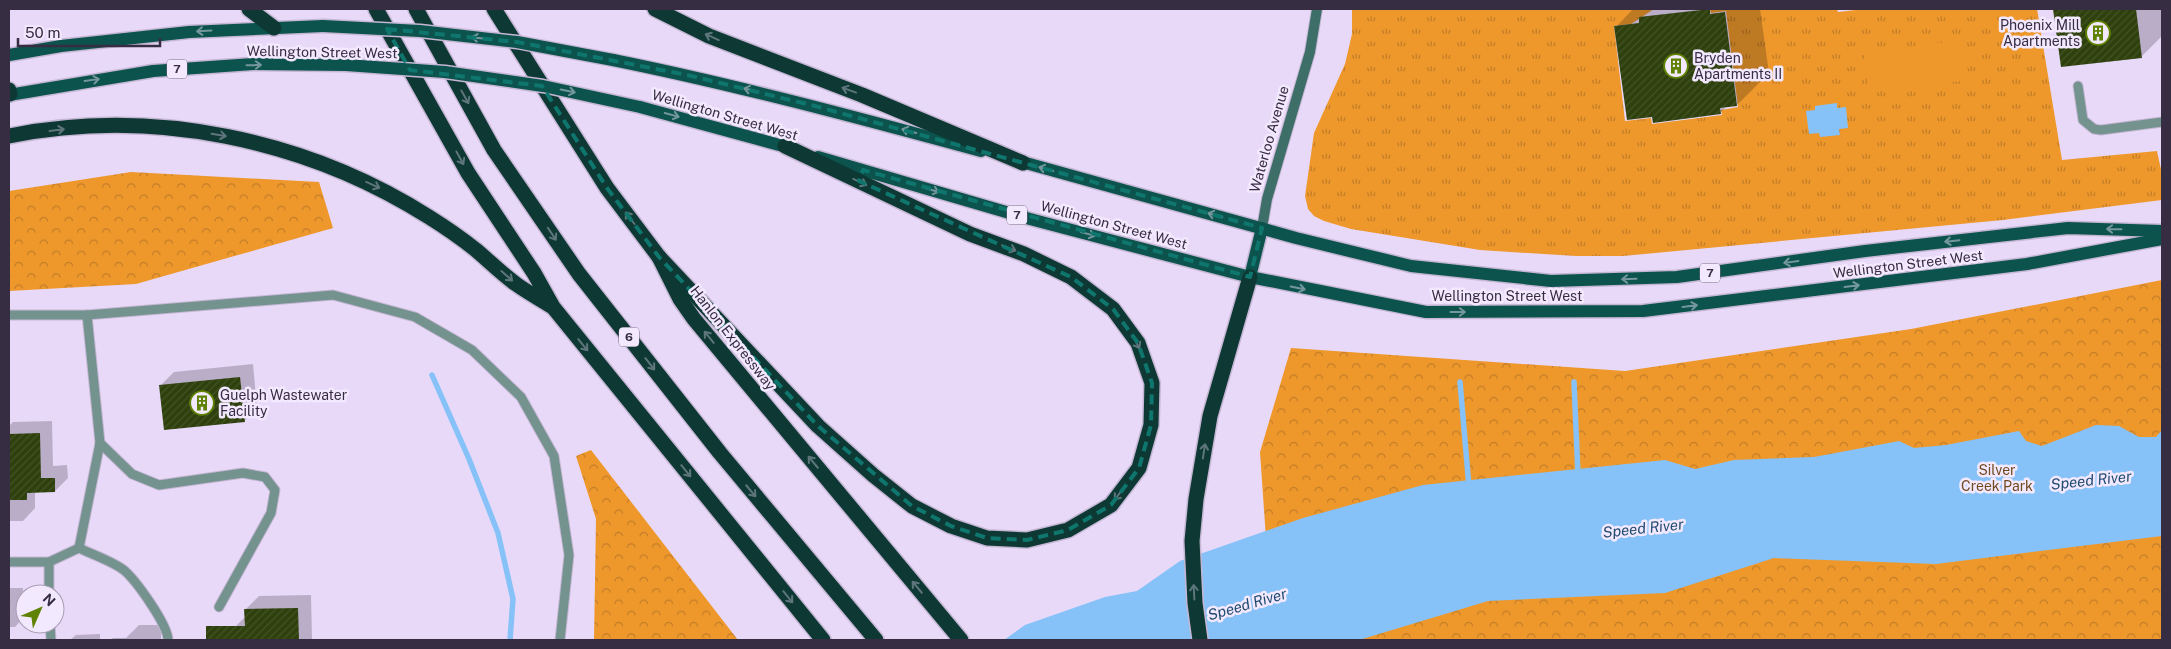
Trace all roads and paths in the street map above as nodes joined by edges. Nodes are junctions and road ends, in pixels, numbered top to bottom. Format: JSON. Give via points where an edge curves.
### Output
{"nodes":[{"id":1,"x":249,"y":9,"type":"edge"},
{"id":2,"x":376,"y":9,"type":"edge"},
{"id":3,"x":416,"y":9,"type":"edge"},
{"id":4,"x":494,"y":9,"type":"edge"},
{"id":5,"x":655,"y":9,"type":"edge"},
{"id":6,"x":1317,"y":9,"type":"edge"},
{"id":7,"x":274,"y":28,"type":"junction"},
{"id":8,"x":9,"y":55,"type":"edge"},
{"id":9,"x":2078,"y":86,"type":"dead end"},
{"id":10,"x":9,"y":93,"type":"edge"},
{"id":11,"x":2162,"y":122,"type":"edge"},
{"id":12,"x":9,"y":136,"type":"edge"},
{"id":13,"x":784,"y":146,"type":"junction"},
{"id":14,"x":1023,"y":163,"type":"junction"},
{"id":15,"x":1262,"y":228,"type":"junction"},
{"id":16,"x":2162,"y":231,"type":"edge"},
{"id":17,"x":2162,"y":239,"type":"edge"},
{"id":18,"x":659,"y":257,"type":"junction"},
{"id":19,"x":1250,"y":277,"type":"junction"},
{"id":20,"x":552,"y":307,"type":"junction"},
{"id":21,"x":9,"y":315,"type":"edge"},
{"id":22,"x":87,"y":315,"type":"junction"},
{"id":23,"x":100,"y":443,"type":"junction"},
{"id":24,"x":79,"y":548,"type":"junction"},
{"id":25,"x":9,"y":562,"type":"edge"},
{"id":26,"x":49,"y":562,"type":"junction"},
{"id":27,"x":50,"y":584,"type":"edge"},
{"id":28,"x":219,"y":607,"type":"dead end"},
{"id":29,"x":168,"y":640,"type":"edge"},
{"id":30,"x":560,"y":640,"type":"edge"},
{"id":31,"x":823,"y":640,"type":"edge"},
{"id":32,"x":876,"y":640,"type":"edge"},
{"id":33,"x":961,"y":640,"type":"edge"},
{"id":34,"x":1200,"y":640,"type":"edge"}],
"edges":[{"from":1,"to":7,"type":"highway"},
{"from":2,"to":20,"type":"highway","one_way":true,"via":[[468,172],[534,273]]},
{"from":3,"to":32,"type":"highway","number":"6","one_way":true,"via":[[494,150],[579,274],[720,453]]},
{"from":18,"to":4,"type":"highway","name":"Hanlon Expressway","one_way":true,"via":[[607,188]]},
{"from":14,"to":5,"type":"highway","one_way":true,"via":[[862,95],[709,36]]},
{"from":6,"to":15,"type":"street","name":"Waterloo Avenue","via":[[1310,52],[1267,199]]},
{"from":7,"to":8,"type":"main road","name":"Wellington Street West","one_way":true,"via":[[150,35]]},
{"from":14,"to":7,"type":"main road","name":"Wellington Street West","one_way":true,"bridge":true,"via":[[687,75],[517,42],[420,31],[323,26]]},
{"from":9,"to":11,"type":"lane","via":[[2083,120],[2094,129]]},
{"from":10,"to":13,"type":"main road","name":"Wellington Street West","number":"7","one_way":true,"bridge":true,"via":[[153,71],[254,64],[445,72],[543,86],[640,107]]},
{"from":12,"to":20,"type":"highway","one_way":true,"via":[[70,128],[124,126],[231,137],[283,150],[383,190],[430,217],[515,283]]},
{"from":13,"to":18,"type":"highway","one_way":true,"via":[[970,234],[1024,254],[1071,277],[1114,309],[1138,342],[1152,383],[1151,425],[1139,468],[1111,506],[1068,530],[1028,540],[987,538],[951,526],[912,506],[818,426]]},
{"from":13,"to":19,"type":"main road","name":"Wellington Street West","number":"7","one_way":true,"via":[[1030,219]]},
{"from":15,"to":14,"type":"main road","name":"Wellington Street West","number":"7","one_way":true},
{"from":16,"to":15,"type":"main road","name":"Wellington Street West","number":"7","one_way":true,"via":[[2068,228],[1677,277],[1551,281],[1410,266]]},
{"from":15,"to":19,"type":"main road","name":"Waterloo Avenue"},
{"from":19,"to":17,"type":"main road","name":"Wellington Street West","number":"7","one_way":true,"via":[[1426,312],[1643,311],[2027,264]]},
{"from":33,"to":18,"type":"highway","name":"Hanlon Expressway","one_way":true,"via":[[694,319]]},
{"from":34,"to":19,"type":"highway","one_way":true,"via":[[1194,603],[1192,541],[1196,499],[1210,416]]},
{"from":20,"to":31,"type":"highway","one_way":true},
{"from":21,"to":22,"type":"lane"},
{"from":22,"to":23,"type":"lane"},
{"from":22,"to":30,"type":"lane","via":[[333,295],[415,317],[472,350],[521,397],[554,456],[569,555]]},
{"from":23,"to":24,"type":"lane"},
{"from":23,"to":28,"type":"lane","via":[[132,474],[159,485],[243,474],[265,478],[272,487],[271,513]]},
{"from":24,"to":26,"type":"lane"},
{"from":24,"to":29,"type":"lane","via":[[124,570],[164,626]]},
{"from":25,"to":26,"type":"lane"},
{"from":26,"to":27,"type":"lane"}]}
